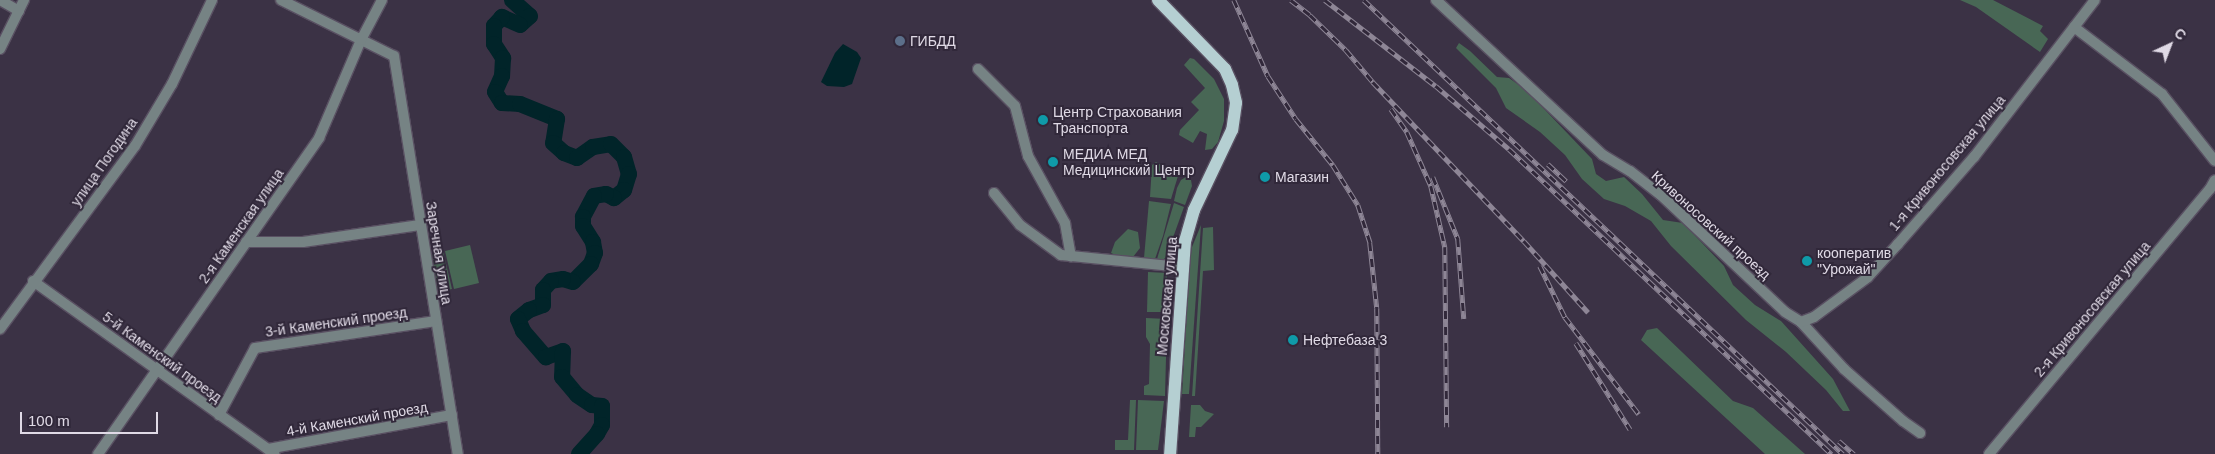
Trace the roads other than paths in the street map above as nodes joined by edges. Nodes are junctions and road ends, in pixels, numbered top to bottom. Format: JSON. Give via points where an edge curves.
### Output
{"nodes":[{"id":1,"x":0,"y":0,"type":"edge"},
{"id":2,"x":24,"y":0,"type":"edge"},
{"id":3,"x":212,"y":0,"type":"edge"},
{"id":4,"x":281,"y":0,"type":"edge"},
{"id":5,"x":382,"y":0,"type":"edge"},
{"id":6,"x":1158,"y":0,"type":"edge"},
{"id":7,"x":1436,"y":0,"type":"edge"},
{"id":8,"x":2095,"y":0,"type":"edge"},
{"id":9,"x":19,"y":11,"type":"junction"},
{"id":10,"x":2074,"y":27,"type":"junction"},
{"id":11,"x":361,"y":40,"type":"junction"},
{"id":12,"x":0,"y":49,"type":"edge"},
{"id":13,"x":978,"y":69,"type":"dead end"},
{"id":14,"x":2215,"y":161,"type":"edge"},
{"id":15,"x":2215,"y":180,"type":"edge"},
{"id":16,"x":994,"y":193,"type":"dead end"},
{"id":17,"x":420,"y":225,"type":"junction"},
{"id":18,"x":246,"y":242,"type":"junction"},
{"id":19,"x":1071,"y":256,"type":"junction"},
{"id":20,"x":1182,"y":267,"type":"junction"},
{"id":21,"x":33,"y":281,"type":"junction"},
{"id":22,"x":436,"y":321,"type":"junction"},
{"id":23,"x":1801,"y":322,"type":"junction"},
{"id":24,"x":0,"y":328,"type":"edge"},
{"id":25,"x":156,"y":370,"type":"junction"},
{"id":26,"x":219,"y":415,"type":"junction"},
{"id":27,"x":452,"y":415,"type":"junction"},
{"id":28,"x":1920,"y":433,"type":"dead end"},
{"id":29,"x":271,"y":451,"type":"edge"},
{"id":30,"x":98,"y":454,"type":"edge"},
{"id":31,"x":458,"y":454,"type":"edge"},
{"id":32,"x":1170,"y":454,"type":"edge"},
{"id":33,"x":1989,"y":454,"type":"edge"}],
"edges":[{"from":1,"to":9,"type":"street"},
{"from":2,"to":9,"type":"street"},
{"from":3,"to":21,"type":"street","name":"улица Погодина","via":[[172,84],[135,146]]},
{"from":4,"to":11,"type":"street"},
{"from":5,"to":11,"type":"street","name":"2-я Каменская улица"},
{"from":6,"to":20,"type":"main road","name":"Московская улица","via":[[1225,69],[1236,102],[1235,121],[1229,139],[1190,220]]},
{"from":7,"to":23,"type":"street","name":"Кривоносовский проезд","via":[[1603,155],[1661,194],[1785,312]]},
{"from":8,"to":10,"type":"street","name":"1-я Кривоносовская улица"},
{"from":9,"to":12,"type":"street"},
{"from":10,"to":14,"type":"street","via":[[2162,94]]},
{"from":10,"to":23,"type":"street","name":"1-я Кривоносовская улица","via":[[1974,156],[1868,277],[1814,317]]},
{"from":11,"to":17,"type":"street","name":"Заречная улица","via":[[394,56]]},
{"from":11,"to":18,"type":"street","name":"2-я Каменская улица","via":[[319,138]]},
{"from":13,"to":19,"type":"street","via":[[1015,106],[1028,156],[1065,223]]},
{"from":15,"to":33,"type":"street","name":"2-я Кривоносовская улица"},
{"from":16,"to":19,"type":"street","via":[[1020,226],[1061,255]]},
{"from":17,"to":18,"type":"street","via":[[303,242]]},
{"from":17,"to":22,"type":"street","name":"Заречная улица"},
{"from":18,"to":25,"type":"street","name":"2-я Каменская улица"},
{"from":19,"to":20,"type":"street"},
{"from":20,"to":32,"type":"main road","name":"Московская улица"},
{"from":21,"to":24,"type":"street","name":"улица Погодина"},
{"from":21,"to":25,"type":"street","name":"5-й Каменский проезд"},
{"from":22,"to":26,"type":"street","name":"3-й Каменский проезд","via":[[255,348]]},
{"from":22,"to":27,"type":"street","name":"Заречная улица"},
{"from":23,"to":28,"type":"street","name":"Кривоносовский проезд","via":[[1844,368]]},
{"from":25,"to":26,"type":"street","name":"5-й Каменский проезд"},
{"from":25,"to":30,"type":"street","name":"2-я Каменская улица"},
{"from":26,"to":29,"type":"street","name":"5-й Каменский проезд"},
{"from":27,"to":29,"type":"street","name":"4-й Каменский проезд"},
{"from":27,"to":31,"type":"street","name":"Заречная улица"}]}
